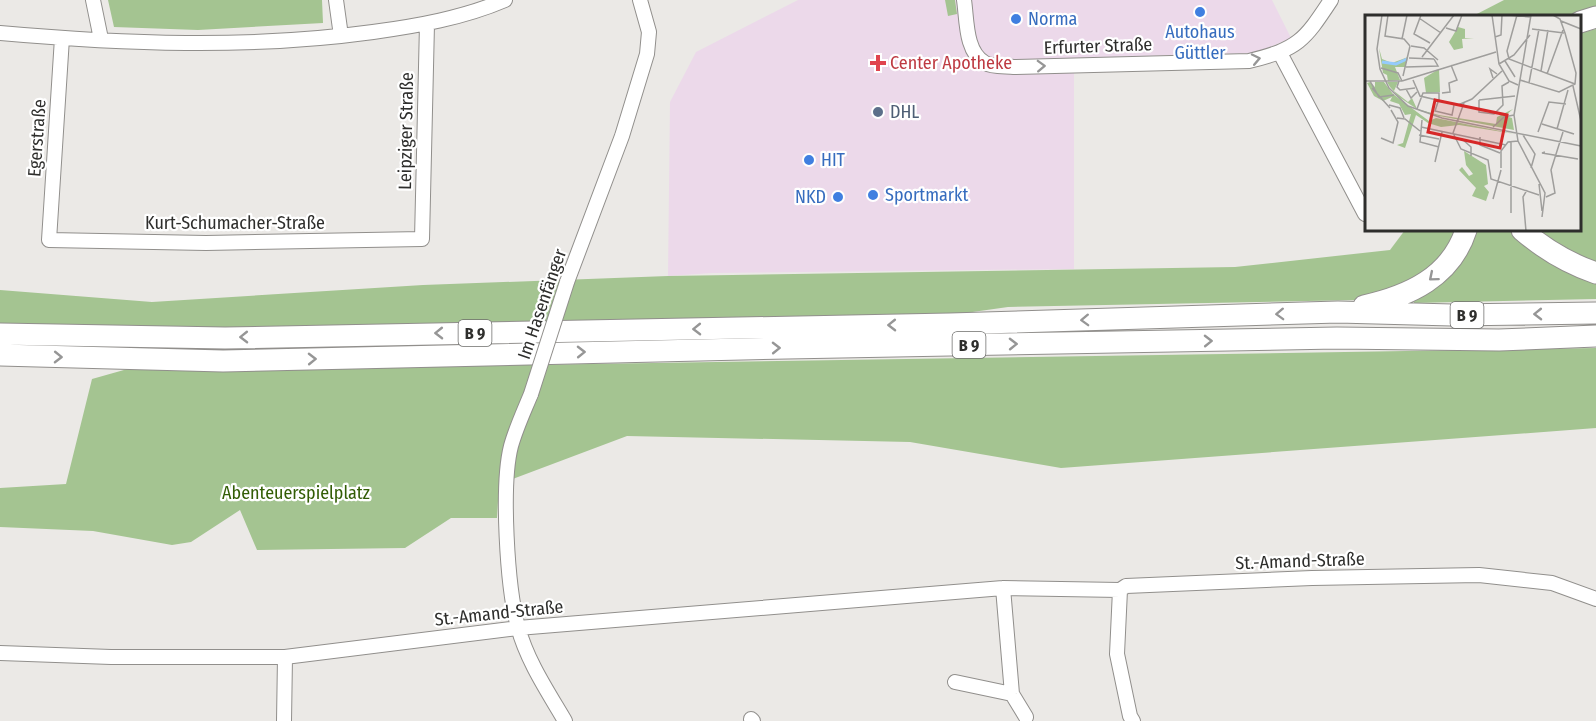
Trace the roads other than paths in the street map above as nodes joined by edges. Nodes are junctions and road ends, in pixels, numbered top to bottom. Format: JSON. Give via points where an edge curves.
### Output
{"nodes":[{"id":1,"x":93,"y":0,"type":"edge"},
{"id":2,"x":336,"y":0,"type":"edge"},
{"id":3,"x":505,"y":0,"type":"edge"},
{"id":4,"x":640,"y":0,"type":"edge"},
{"id":5,"x":964,"y":0,"type":"edge"},
{"id":6,"x":1331,"y":0,"type":"edge"},
{"id":7,"x":1596,"y":17,"type":"edge"},
{"id":8,"x":1581,"y":22,"type":"edge"},
{"id":9,"x":427,"y":24,"type":"junction"},
{"id":10,"x":0,"y":33,"type":"edge"},
{"id":11,"x":341,"y":36,"type":"junction"},
{"id":12,"x":62,"y":38,"type":"junction"},
{"id":13,"x":101,"y":39,"type":"junction"},
{"id":14,"x":1280,"y":53,"type":"junction"},
{"id":15,"x":1365,"y":214,"type":"dead end"},
{"id":16,"x":1465,"y":231,"type":"edge"},
{"id":17,"x":1523,"y":231,"type":"edge"},
{"id":18,"x":422,"y":239,"type":"joint"},
{"id":19,"x":49,"y":240,"type":"joint"},
{"id":20,"x":1596,"y":273,"type":"edge"},
{"id":21,"x":1338,"y":312,"type":"junction"},
{"id":22,"x":1596,"y":313,"type":"edge"},
{"id":23,"x":0,"y":334,"type":"edge"},
{"id":24,"x":1596,"y":336,"type":"edge"},
{"id":25,"x":0,"y":355,"type":"edge"},
{"id":26,"x":1003,"y":588,"type":"junction"},
{"id":27,"x":1120,"y":590,"type":"junction"},
{"id":28,"x":1596,"y":599,"type":"edge"},
{"id":29,"x":518,"y":628,"type":"junction"},
{"id":30,"x":0,"y":653,"type":"edge"},
{"id":31,"x":285,"y":657,"type":"junction"},
{"id":32,"x":955,"y":682,"type":"dead end"},
{"id":33,"x":1012,"y":694,"type":"junction"},
{"id":34,"x":1026,"y":717,"type":"dead end"},
{"id":35,"x":284,"y":721,"type":"edge"},
{"id":36,"x":565,"y":721,"type":"edge"},
{"id":37,"x":1133,"y":721,"type":"edge"}],
"edges":[{"from":1,"to":13,"type":"street"},
{"from":2,"to":11,"type":"street"},
{"from":3,"to":9,"type":"street"},
{"from":4,"to":29,"type":"street","name":"Im Hasenfänger","bridge":true,"via":[[649,32],[647,54],[622,136],[511,446],[506,477],[508,557]]},
{"from":5,"to":14,"type":"street","name":"Erfurter Straße","one_way":true,"via":[[970,45],[986,64],[1230,62]]},
{"from":6,"to":14,"type":"street","name":"Erfurter Straße","via":[[1309,34]]},
{"from":7,"to":8,"type":"highway"},
{"from":9,"to":11,"type":"street"},
{"from":9,"to":18,"type":"street","name":"Leipziger Straße"},
{"from":10,"to":12,"type":"street"},
{"from":11,"to":13,"type":"street","via":[[202,43]]},
{"from":12,"to":13,"type":"street"},
{"from":12,"to":19,"type":"street","name":"Egerstraße"},
{"from":14,"to":15,"type":"street"},
{"from":16,"to":21,"type":"highway","one_way":true,"via":[[1446,265],[1422,287],[1389,300]]},
{"from":17,"to":20,"type":"highway","via":[[1545,250]]},
{"from":18,"to":19,"type":"street","name":"Kurt-Schumacher-Straße","via":[[206,243]]},
{"from":22,"to":21,"type":"highway","number":"B 9","one_way":true},
{"from":21,"to":23,"type":"highway","number":"B 9","one_way":true,"via":[[225,338]]},
{"from":25,"to":24,"type":"highway","number":"B 9","one_way":true,"via":[[223,361]]},
{"from":26,"to":27,"type":"street","name":"St.-Amand-Straße"},
{"from":26,"to":29,"type":"street","name":"St.-Amand-Straße"},
{"from":26,"to":33,"type":"street"},
{"from":27,"to":28,"type":"street","name":"St.-Amand-Straße","via":[[1126,586],[1254,580],[1479,575],[1551,583]]},
{"from":27,"to":37,"type":"street","via":[[1117,654]]},
{"from":29,"to":31,"type":"street","name":"St.-Amand-Straße"},
{"from":29,"to":36,"type":"street","name":"Im Hasenfänger"},
{"from":30,"to":31,"type":"street","name":"St.-Amand-Straße"},
{"from":31,"to":35,"type":"street"},
{"from":32,"to":33,"type":"street"},
{"from":33,"to":34,"type":"street"}]}
